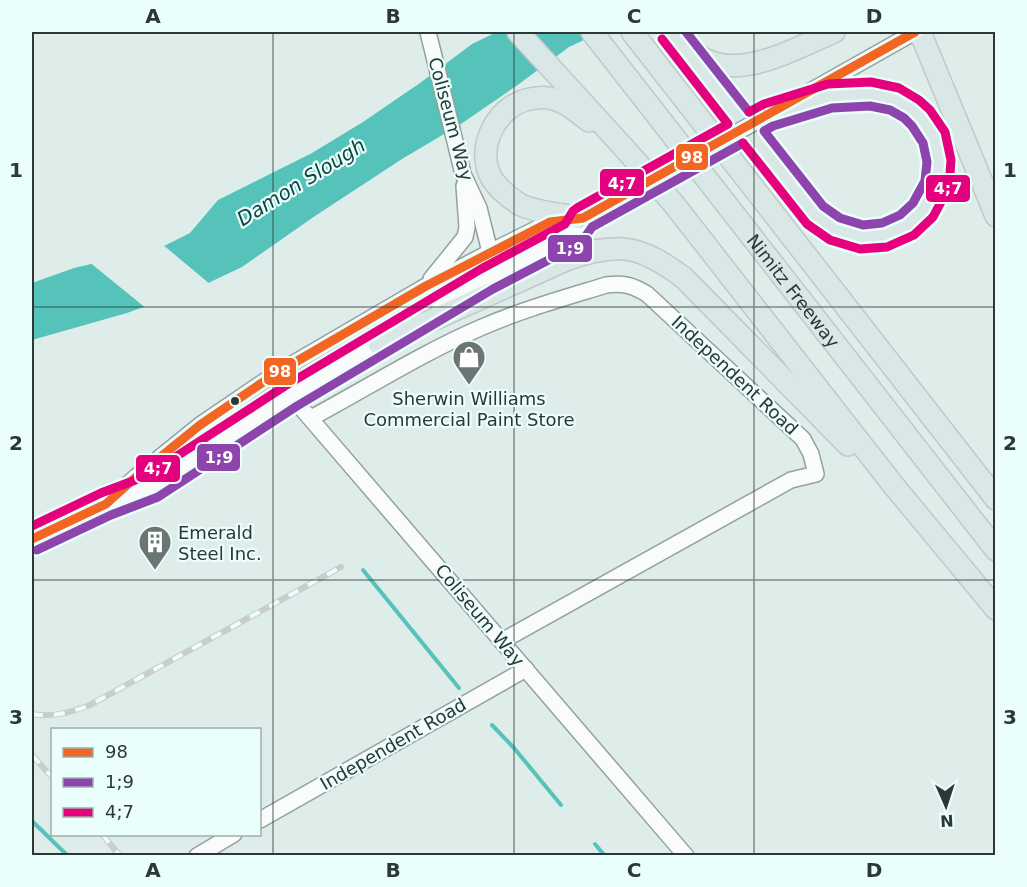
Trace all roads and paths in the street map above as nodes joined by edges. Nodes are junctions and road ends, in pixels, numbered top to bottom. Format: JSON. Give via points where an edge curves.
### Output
{"nodes":[{"id":1,"x":428,"y":32,"type":"edge"},
{"id":2,"x":518,"y":32,"type":"edge"},
{"id":3,"x":592,"y":32,"type":"edge"},
{"id":4,"x":672,"y":32,"type":"edge"},
{"id":5,"x":834,"y":32,"type":"edge"},
{"id":6,"x":917,"y":32,"type":"edge"},
{"id":7,"x":635,"y":35,"type":"edge"},
{"id":8,"x":768,"y":115,"type":"junction"},
{"id":9,"x":625,"y":148,"type":"junction"},
{"id":10,"x":463,"y":174,"type":"junction"},
{"id":11,"x":996,"y":216,"type":"edge"},
{"id":12,"x":583,"y":218,"type":"junction"},
{"id":13,"x":490,"y":252,"type":"junction"},
{"id":14,"x":501,"y":272,"type":"junction"},
{"id":15,"x":426,"y":286,"type":"junction"},
{"id":16,"x":379,"y":344,"type":"junction"},
{"id":17,"x":275,"y":374,"type":"junction"},
{"id":18,"x":291,"y":396,"type":"junction"},
{"id":19,"x":311,"y":418,"type":"junction"},
{"id":20,"x":894,"y":486,"type":"junction"},
{"id":21,"x":996,"y":499,"type":"edge"},
{"id":22,"x":106,"y":504,"type":"junction"},
{"id":23,"x":32,"y":539,"type":"edge"},
{"id":24,"x":996,"y":550,"type":"edge"},
{"id":25,"x":996,"y":609,"type":"edge"},
{"id":26,"x":502,"y":641,"type":"junction"},
{"id":27,"x":526,"y":669,"type":"junction"},
{"id":28,"x":261,"y":819,"type":"edge"},
{"id":29,"x":230,"y":836,"type":"edge"},
{"id":30,"x":197,"y":855,"type":"edge"},
{"id":31,"x":686,"y":855,"type":"edge"}],
"edges":[{"from":1,"to":10,"type":"street","name":"Coliseum Way"},
{"from":2,"to":9,"type":"highway"},
{"from":3,"to":24,"type":"highway","name":"Nimitz Freeway"},
{"from":4,"to":5,"type":"highway","via":[[700,57],[734,66],[755,63]]},
{"from":4,"to":8,"type":"highway","via":[[815,215],[836,229],[862,237],[885,235],[907,225],[923,210],[937,185],[939,161],[934,138],[911,108],[894,99],[871,94],[830,96]]},
{"from":6,"to":8,"type":"street"},
{"from":6,"to":11,"type":"highway"},
{"from":7,"to":21,"type":"highway","name":"Nimitz Freeway"},
{"from":8,"to":12,"type":"street","bridge":true},
{"from":9,"to":12,"type":"highway","via":[[569,106],[553,99],[517,103],[492,127],[487,161],[492,178],[504,192],[530,208]]},
{"from":9,"to":20,"type":"highway","via":[[673,203]]},
{"from":10,"to":13,"type":"street","name":"Coliseum Way","via":[[478,208]]},
{"from":10,"to":15,"type":"street","via":[[465,237]]},
{"from":12,"to":13,"type":"street","via":[[550,222]]},
{"from":12,"to":14,"type":"street","via":[[574,233]]},
{"from":13,"to":14,"type":"street","name":"Coliseum Way"},
{"from":13,"to":15,"type":"street"},
{"from":14,"to":16,"type":"street"},
{"from":15,"to":17,"type":"street"},
{"from":16,"to":18,"type":"street"},
{"from":16,"to":20,"type":"highway","via":[[566,260],[612,248],[636,250],[684,278],[851,448]]},
{"from":17,"to":18,"type":"street","name":"Coliseum Way"},
{"from":17,"to":22,"type":"street","via":[[200,425]]},
{"from":18,"to":19,"type":"street","name":"Coliseum Way"},
{"from":18,"to":22,"type":"street","via":[[151,487]]},
{"from":19,"to":26,"type":"street","name":"Coliseum Way"},
{"from":19,"to":26,"type":"street","name":"Independent Road","via":[[480,328],[606,285],[621,284],[647,294],[803,439],[816,474],[791,480]]},
{"from":20,"to":25,"type":"highway"},
{"from":22,"to":23,"type":"street"},
{"from":26,"to":27,"type":"street","name":"Coliseum Way"},
{"from":27,"to":28,"type":"street","name":"Independent Road"},
{"from":27,"to":31,"type":"street","name":"Coliseum Way"},
{"from":29,"to":30,"type":"street"}]}
